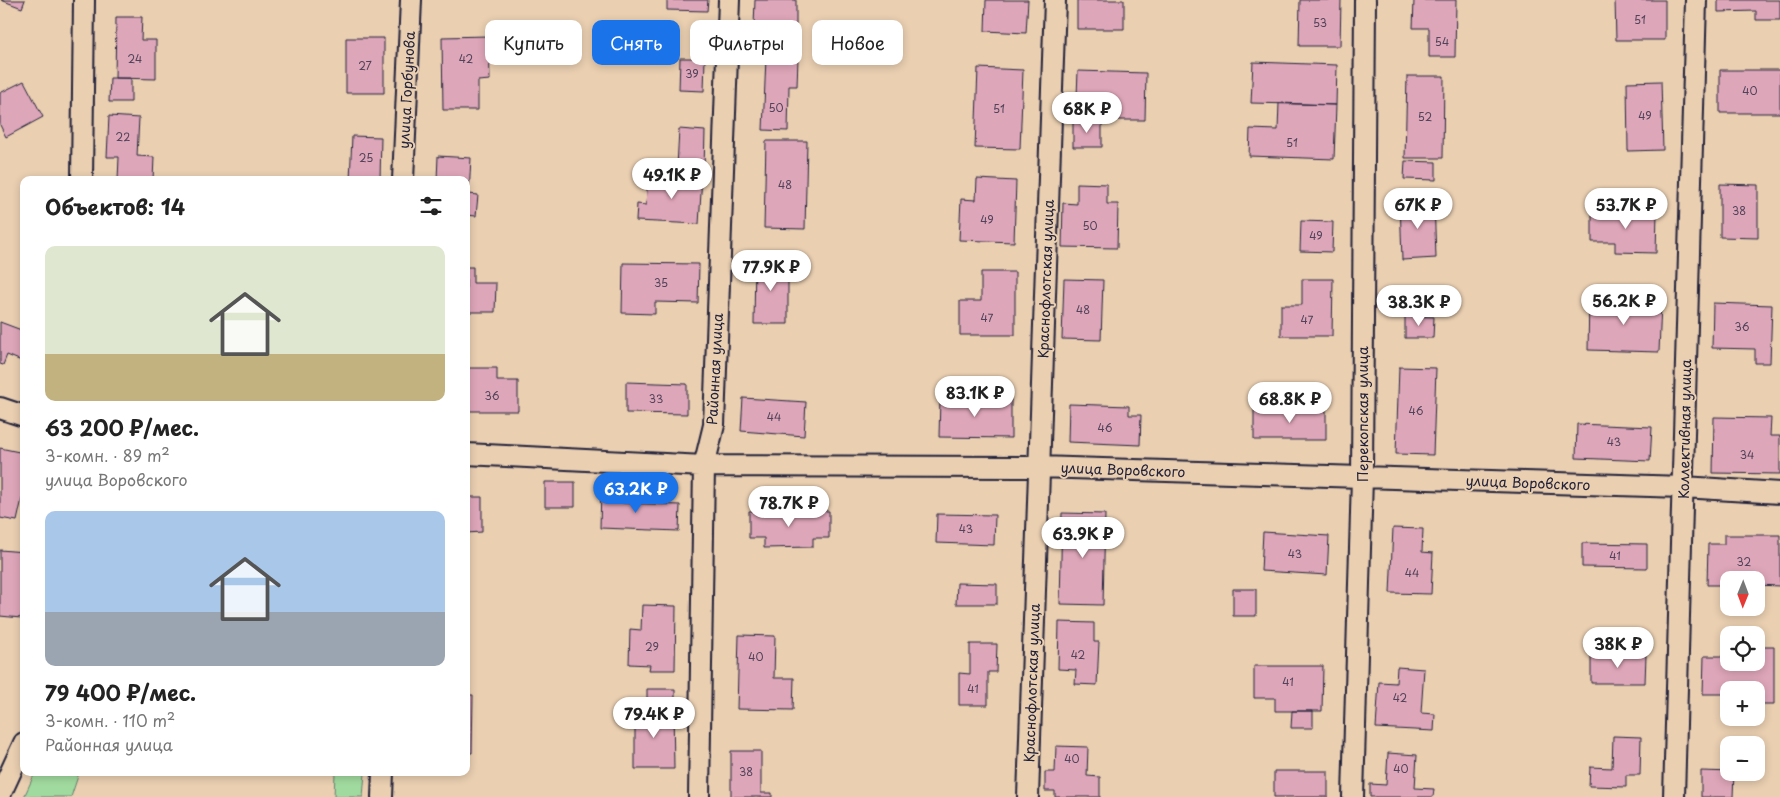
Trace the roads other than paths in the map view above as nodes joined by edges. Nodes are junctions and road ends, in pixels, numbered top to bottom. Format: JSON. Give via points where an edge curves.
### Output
{"nodes":[{"id":1,"x":84,"y":0,"type":"edge"},
{"id":2,"x":411,"y":0,"type":"edge"},
{"id":3,"x":729,"y":0,"type":"edge"},
{"id":4,"x":1055,"y":0,"type":"edge"},
{"id":5,"x":1365,"y":0,"type":"edge"},
{"id":6,"x":1696,"y":0,"type":"edge"},
{"id":7,"x":82,"y":176,"type":"edge"},
{"id":8,"x":403,"y":176,"type":"edge"},
{"id":9,"x":0,"y":408,"type":"edge"},
{"id":10,"x":20,"y":415,"type":"edge"},
{"id":11,"x":470,"y":454,"type":"edge"},
{"id":12,"x":704,"y":466,"type":"junction"},
{"id":13,"x":1039,"y":467,"type":"junction"},
{"id":14,"x":1362,"y":477,"type":"junction"},
{"id":15,"x":1683,"y":487,"type":"junction"},
{"id":16,"x":1780,"y":493,"type":"edge"},
{"id":17,"x":20,"y":752,"type":"edge"},
{"id":18,"x":383,"y":776,"type":"edge"},
{"id":19,"x":0,"y":795,"type":"edge"},
{"id":20,"x":382,"y":797,"type":"edge"},
{"id":21,"x":699,"y":797,"type":"edge"},
{"id":22,"x":1028,"y":797,"type":"edge"},
{"id":23,"x":1353,"y":797,"type":"edge"},
{"id":24,"x":1674,"y":797,"type":"edge"}],
"edges":[{"from":1,"to":7,"type":"street"},
{"from":2,"to":8,"type":"street","name":"улица Горбунова"},
{"from":3,"to":12,"type":"street","name":"Районная улица","via":[[714,425]]},
{"from":4,"to":13,"type":"street","name":"Краснофлотская улица"},
{"from":5,"to":14,"type":"street","name":"Перекопская улица"},
{"from":6,"to":15,"type":"street","name":"Коллективная улица"},
{"from":9,"to":10,"type":"street"},
{"from":11,"to":12,"type":"street","name":"улица Воровского"},
{"from":12,"to":13,"type":"street","name":"улица Воровского"},
{"from":12,"to":21,"type":"street","name":"Районная улица"},
{"from":13,"to":14,"type":"street","name":"улица Воровского"},
{"from":13,"to":22,"type":"street","name":"Краснофлотская улица"},
{"from":14,"to":15,"type":"street","name":"улица Воровского"},
{"from":14,"to":23,"type":"street","name":"Перекопская улица"},
{"from":15,"to":16,"type":"street","name":"улица Воровского"},
{"from":15,"to":24,"type":"street","name":"Коллективная улица"},
{"from":17,"to":19,"type":"street"},
{"from":18,"to":20,"type":"street"}]}
